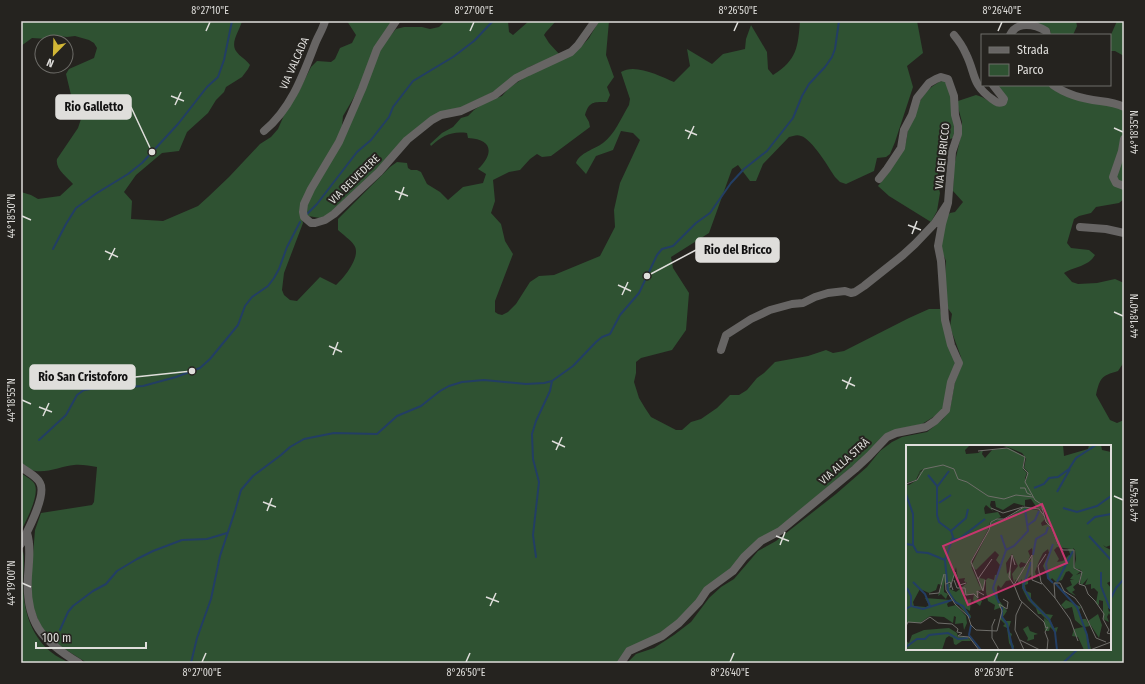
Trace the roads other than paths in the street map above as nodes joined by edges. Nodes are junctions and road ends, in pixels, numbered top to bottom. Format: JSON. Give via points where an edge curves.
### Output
{"nodes":[{"id":1,"x":325,"y":21,"type":"edge"},
{"id":2,"x":396,"y":21,"type":"edge"},
{"id":3,"x":596,"y":21,"type":"edge"},
{"id":4,"x":1011,"y":34,"type":"edge"},
{"id":5,"x":1047,"y":34,"type":"edge"},
{"id":6,"x":954,"y":35,"type":"dead end"},
{"id":7,"x":994,"y":86,"type":"edge"},
{"id":8,"x":1055,"y":86,"type":"edge"},
{"id":9,"x":1124,"y":106,"type":"edge"},
{"id":10,"x":264,"y":131,"type":"dead end"},
{"id":11,"x":1124,"y":139,"type":"edge"},
{"id":12,"x":879,"y":179,"type":"dead end"},
{"id":13,"x":1124,"y":186,"type":"edge"},
{"id":14,"x":948,"y":203,"type":"junction"},
{"id":15,"x":1080,"y":227,"type":"dead end"},
{"id":16,"x":1124,"y":233,"type":"edge"},
{"id":17,"x":721,"y":350,"type":"dead end"},
{"id":18,"x":21,"y":467,"type":"edge"},
{"id":19,"x":27,"y":533,"type":"junction"},
{"id":20,"x":21,"y":544,"type":"edge"},
{"id":21,"x":79,"y":663,"type":"edge"},
{"id":22,"x":621,"y":663,"type":"edge"}],
"edges":[{"from":1,"to":10,"type":"street","name":"VIA VALCADA","via":[[297,88],[274,122]]},
{"from":2,"to":3,"type":"street","name":"VIA BELVEDERE","via":[[378,49],[339,142],[304,204],[304,217],[311,223],[325,220],[334,214],[379,172],[407,140],[428,123],[441,115],[461,111],[495,95],[516,78],[571,52]]},
{"from":4,"to":5,"type":"street","via":[[1014,29],[1027,24],[1039,27]]},
{"from":6,"to":7,"type":"street","via":[[966,53],[978,87],[985,95],[1001,104],[1004,99]]},
{"from":8,"to":9,"type":"street","via":[[1067,94]]},
{"from":11,"to":13,"type":"street","via":[[1113,177],[1116,183]]},
{"from":12,"to":14,"type":"street","name":"VIA DEI BRICCO","via":[[901,148],[904,130],[917,98],[929,84],[943,77],[948,79],[953,92],[958,126],[952,152]]},
{"from":14,"to":17,"type":"street","name":"VIA DEI BRICCO","via":[[935,223],[915,244],[864,286],[852,293],[828,293],[803,303],[770,310],[726,335]]},
{"from":14,"to":22,"type":"street","name":"VIA ALLA STRÀ","via":[[938,246],[945,320],[951,345],[959,363],[951,382],[946,410],[926,427],[887,437],[855,469],[744,557],[733,571],[707,590],[675,626],[662,636],[629,651]]},
{"from":15,"to":16,"type":"street"},
{"from":18,"to":19,"type":"street","via":[[37,478],[42,491]]},
{"from":19,"to":20,"type":"street"},
{"from":19,"to":21,"type":"street","via":[[27,585],[33,618],[38,629],[50,643]]}]}
